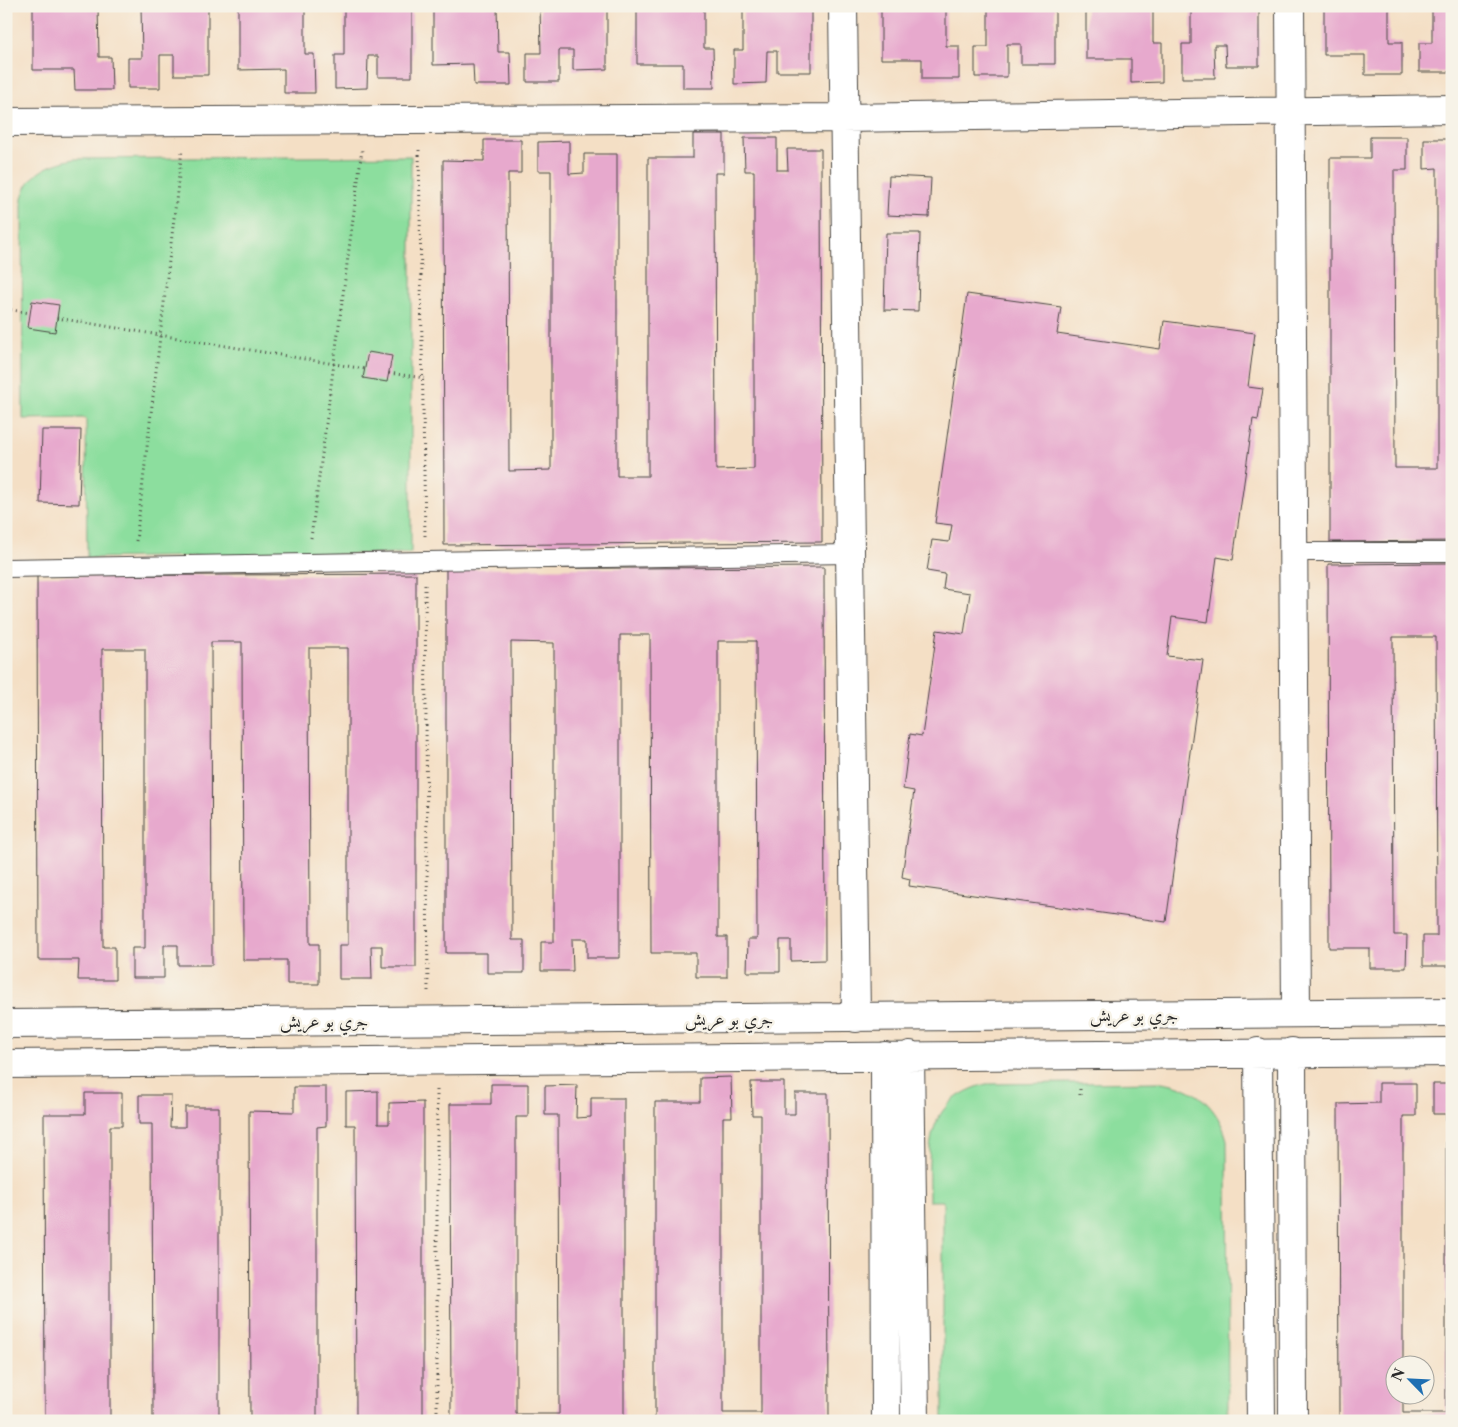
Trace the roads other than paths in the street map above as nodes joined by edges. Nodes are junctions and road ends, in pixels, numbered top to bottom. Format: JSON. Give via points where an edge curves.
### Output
{"nodes":[{"id":1,"x":843,"y":6,"type":"edge"},
{"id":2,"x":1290,"y":6,"type":"edge"},
{"id":3,"x":1452,"y":109,"type":"edge"},
{"id":4,"x":1290,"y":111,"type":"junction"},
{"id":5,"x":842,"y":118,"type":"junction"},
{"id":6,"x":6,"y":122,"type":"edge"},
{"id":7,"x":1293,"y":552,"type":"junction"},
{"id":8,"x":1452,"y":552,"type":"edge"},
{"id":9,"x":849,"y":554,"type":"junction"},
{"id":10,"x":6,"y":568,"type":"edge"},
{"id":11,"x":1452,"y":1012,"type":"edge"},
{"id":12,"x":1296,"y":1013,"type":"junction"},
{"id":13,"x":856,"y":1018,"type":"junction"},
{"id":14,"x":6,"y":1024,"type":"edge"},
{"id":15,"x":1258,"y":1052,"type":"junction"},
{"id":16,"x":1292,"y":1052,"type":"junction"},
{"id":17,"x":1452,"y":1052,"type":"edge"},
{"id":18,"x":898,"y":1055,"type":"junction"},
{"id":19,"x":6,"y":1064,"type":"edge"},
{"id":20,"x":886,"y":1421,"type":"edge"},
{"id":21,"x":915,"y":1421,"type":"edge"},
{"id":22,"x":1261,"y":1421,"type":"edge"},
{"id":23,"x":1293,"y":1421,"type":"edge"}],
"edges":[{"from":1,"to":5,"type":"street"},
{"from":2,"to":4,"type":"street"},
{"from":3,"to":4,"type":"street"},
{"from":4,"to":5,"type":"street"},
{"from":4,"to":7,"type":"street"},
{"from":5,"to":6,"type":"street"},
{"from":5,"to":9,"type":"street"},
{"from":7,"to":8,"type":"lane"},
{"from":7,"to":12,"type":"street"},
{"from":9,"to":10,"type":"lane"},
{"from":9,"to":13,"type":"street"},
{"from":11,"to":12,"type":"street","name":"جري بو عريش"},
{"from":12,"to":13,"type":"street","name":"جري بو عريش"},
{"from":13,"to":14,"type":"street","name":"جري بو عريش"},
{"from":15,"to":16,"type":"street"},
{"from":15,"to":18,"type":"street"},
{"from":15,"to":22,"type":"street"},
{"from":16,"to":17,"type":"street"},
{"from":16,"to":23,"type":"street"},
{"from":18,"to":19,"type":"street"},
{"from":18,"to":20,"type":"street"},
{"from":18,"to":21,"type":"street"}]}
